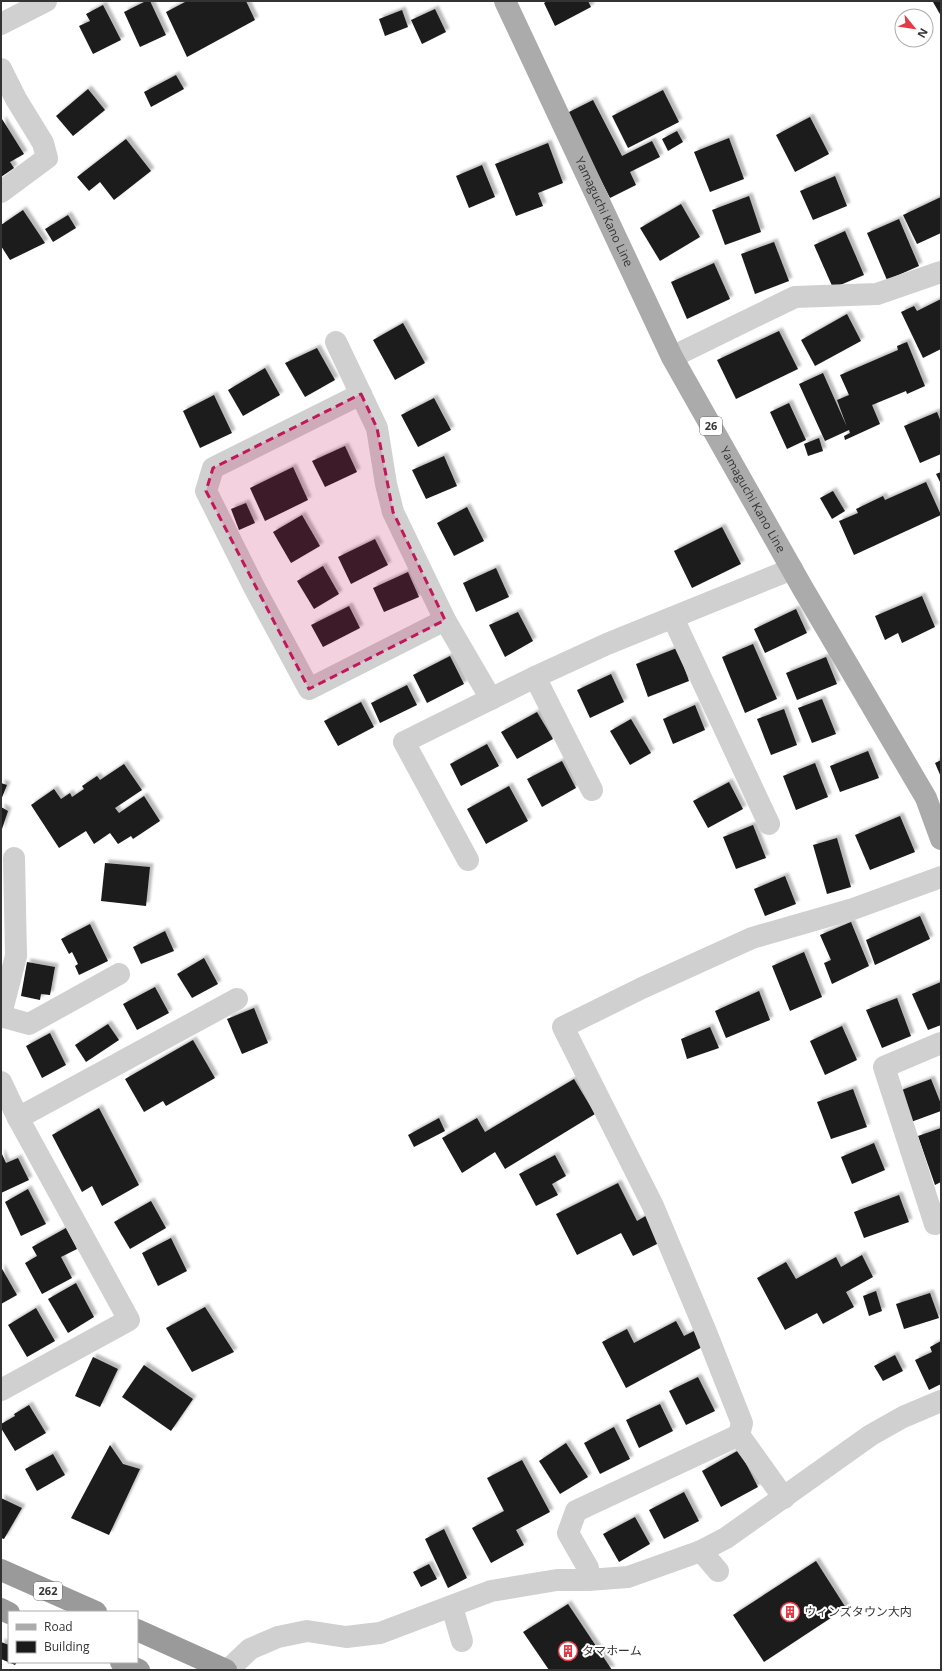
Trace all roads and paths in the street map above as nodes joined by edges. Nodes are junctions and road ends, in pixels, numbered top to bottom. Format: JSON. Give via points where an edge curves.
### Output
{"nodes":[{"id":1,"x":46,"y":1,"type":"edge"},
{"id":2,"x":505,"y":1,"type":"edge"},
{"id":3,"x":1,"y":24,"type":"edge"},
{"id":4,"x":1,"y":69,"type":"edge"},
{"id":5,"x":1,"y":192,"type":"edge"},
{"id":6,"x":941,"y":272,"type":"edge"},
{"id":7,"x":336,"y":342,"type":"dead end"},
{"id":8,"x":672,"y":357,"type":"junction"},
{"id":9,"x":361,"y":394,"type":"junction"},
{"id":10,"x":792,"y":569,"type":"junction"},
{"id":11,"x":673,"y":618,"type":"junction"},
{"id":12,"x":445,"y":620,"type":"junction"},
{"id":13,"x":535,"y":677,"type":"junction"},
{"id":14,"x":491,"y":699,"type":"junction"},
{"id":15,"x":592,"y":790,"type":"dead end"},
{"id":16,"x":769,"y":824,"type":"dead end"},
{"id":17,"x":941,"y":839,"type":"edge"},
{"id":18,"x":14,"y":858,"type":"dead end"},
{"id":19,"x":468,"y":860,"type":"dead end"},
{"id":20,"x":941,"y":877,"type":"edge"},
{"id":21,"x":119,"y":974,"type":"dead end"},
{"id":22,"x":237,"y":999,"type":"dead end"},
{"id":23,"x":1,"y":1015,"type":"edge"},
{"id":24,"x":941,"y":1042,"type":"edge"},
{"id":25,"x":1,"y":1082,"type":"edge"},
{"id":26,"x":18,"y":1118,"type":"junction"},
{"id":27,"x":939,"y":1228,"type":"edge"},
{"id":28,"x":1,"y":1390,"type":"edge"},
{"id":29,"x":941,"y":1401,"type":"edge"},
{"id":30,"x":739,"y":1436,"type":"junction"},
{"id":31,"x":784,"y":1498,"type":"junction"},
{"id":32,"x":701,"y":1551,"type":"junction"},
{"id":33,"x":1,"y":1570,"type":"edge"},
{"id":34,"x":718,"y":1571,"type":"dead end"},
{"id":35,"x":588,"y":1580,"type":"junction"},
{"id":36,"x":452,"y":1607,"type":"junction"},
{"id":37,"x":94,"y":1611,"type":"edge"},
{"id":38,"x":138,"y":1630,"type":"edge"},
{"id":39,"x":462,"y":1641,"type":"dead end"},
{"id":40,"x":123,"y":1663,"type":"edge"},
{"id":41,"x":139,"y":1670,"type":"edge"},
{"id":42,"x":227,"y":1670,"type":"edge"}],
"edges":[{"from":1,"to":3,"type":"street"},
{"from":2,"to":8,"type":"main road","name":"Yamaguchi Kano Line","number":"26"},
{"from":4,"to":5,"type":"street","via":[[43,143],[47,158]]},
{"from":6,"to":8,"type":"street","via":[[877,294],[795,297]]},
{"from":7,"to":9,"type":"street"},
{"from":8,"to":10,"type":"main road","name":"Yamaguchi Kano Line","number":"26"},
{"from":9,"to":12,"type":"street","via":[[377,428],[393,512]]},
{"from":9,"to":12,"type":"street","via":[[213,468],[206,491],[309,689]]},
{"from":10,"to":11,"type":"street"},
{"from":10,"to":17,"type":"main road","name":"Yamaguchi Kano Line","number":"26","via":[[926,798]]},
{"from":11,"to":13,"type":"street","via":[[607,644]]},
{"from":11,"to":16,"type":"street"},
{"from":12,"to":14,"type":"street"},
{"from":13,"to":14,"type":"street"},
{"from":13,"to":15,"type":"street"},
{"from":14,"to":19,"type":"street","via":[[404,742]]},
{"from":18,"to":23,"type":"street","via":[[16,956]]},
{"from":20,"to":30,"type":"street","via":[[853,909],[752,938],[563,1027],[652,1206],[742,1423]]},
{"from":21,"to":23,"type":"street","via":[[29,1024]]},
{"from":22,"to":26,"type":"street"},
{"from":24,"to":27,"type":"street","via":[[884,1067]]},
{"from":25,"to":26,"type":"street"},
{"from":26,"to":28,"type":"street","via":[[129,1320]]},
{"from":29,"to":31,"type":"street","via":[[903,1417],[871,1435]]},
{"from":30,"to":31,"type":"street"},
{"from":30,"to":35,"type":"street","via":[[576,1511],[568,1533],[588,1568]]},
{"from":31,"to":32,"type":"street","via":[[726,1538]]},
{"from":32,"to":34,"type":"street"},
{"from":32,"to":35,"type":"street","via":[[628,1577]]},
{"from":33,"to":37,"type":"highway","number":"262"},
{"from":35,"to":36,"type":"street","via":[[557,1580],[521,1585],[491,1591]]},
{"from":36,"to":39,"type":"street"},
{"from":36,"to":42,"type":"street","via":[[380,1632],[346,1637],[307,1631],[278,1637],[250,1649]]},
{"from":38,"to":42,"type":"highway"},
{"from":40,"to":41,"type":"highway"}]}
